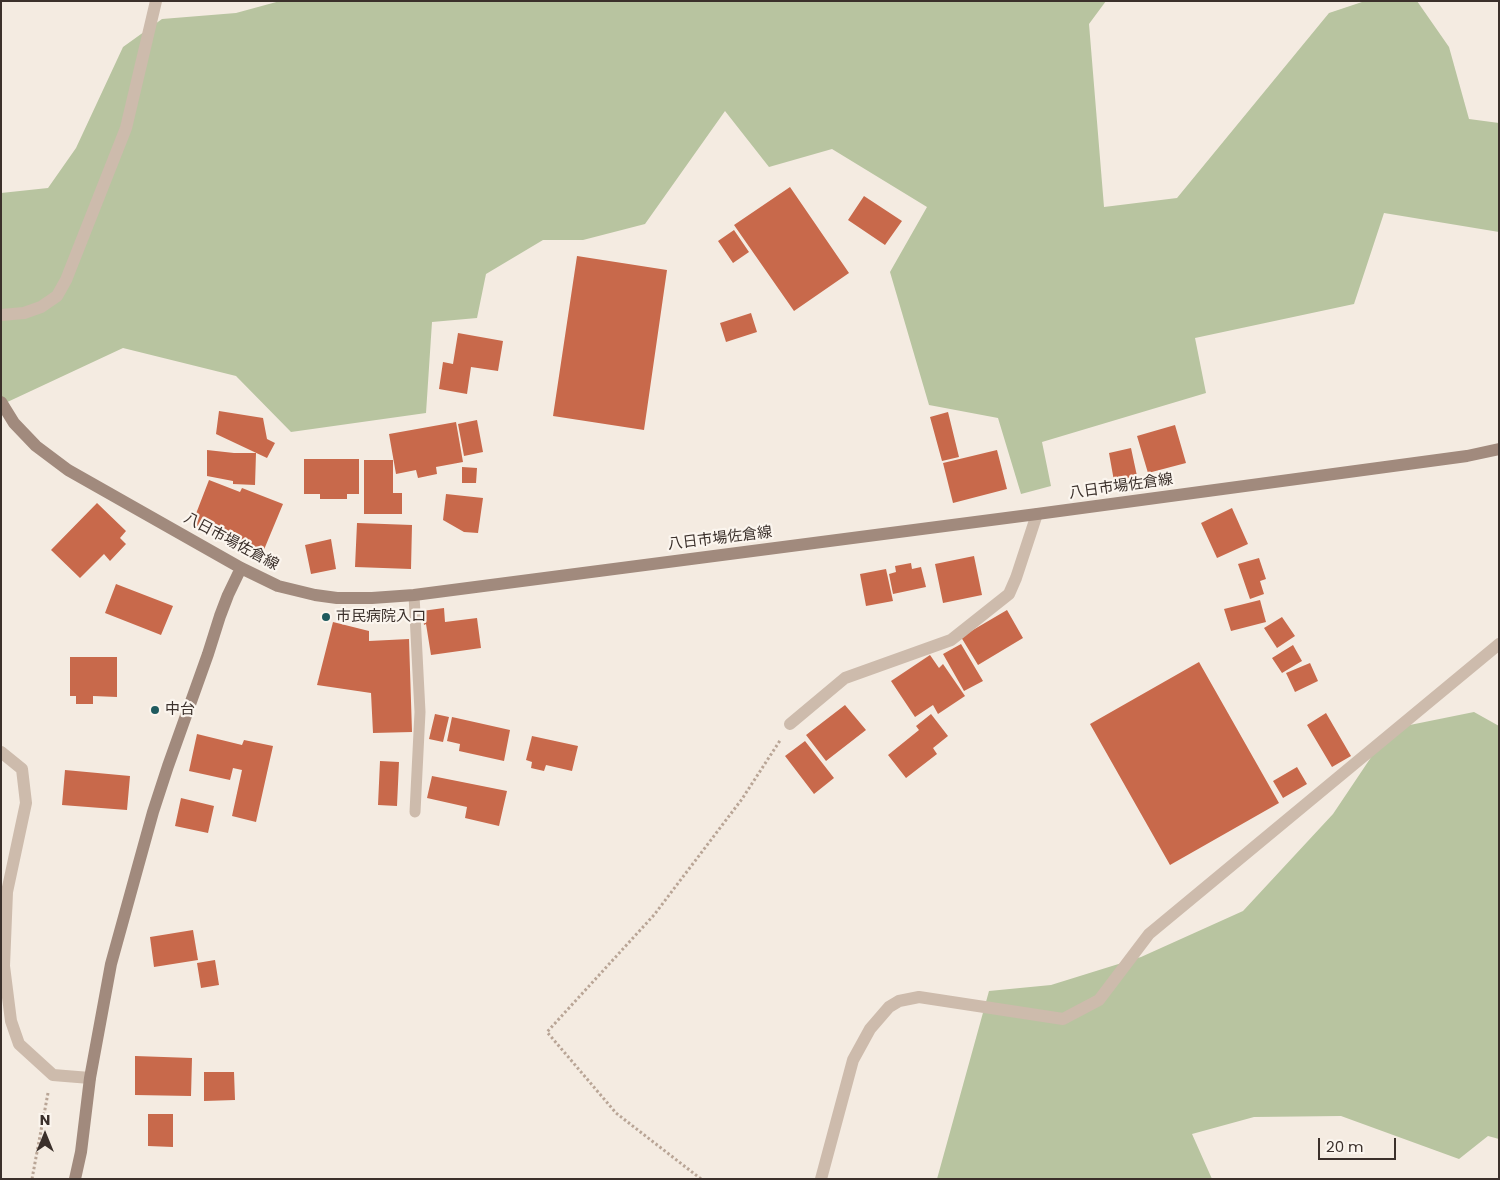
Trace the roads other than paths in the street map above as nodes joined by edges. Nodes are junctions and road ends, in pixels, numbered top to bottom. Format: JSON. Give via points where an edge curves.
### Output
{"nodes":[{"id":1,"x":156,"y":1,"type":"edge"},
{"id":2,"x":1,"y":315,"type":"edge"},
{"id":3,"x":1,"y":402,"type":"edge"},
{"id":4,"x":1499,"y":449,"type":"edge"},
{"id":5,"x":1037,"y":514,"type":"junction"},
{"id":6,"x":241,"y":568,"type":"junction"},
{"id":7,"x":414,"y":595,"type":"junction"},
{"id":8,"x":1499,"y":644,"type":"edge"},
{"id":9,"x":790,"y":724,"type":"road end"},
{"id":10,"x":1,"y":752,"type":"edge"},
{"id":11,"x":415,"y":812,"type":"dead end"},
{"id":12,"x":90,"y":1078,"type":"junction"},
{"id":13,"x":75,"y":1179,"type":"edge"},
{"id":14,"x":821,"y":1179,"type":"edge"}],
"edges":[{"from":1,"to":2,"type":"street","via":[[126,128],[66,280],[57,296],[41,307],[24,313]]},
{"from":3,"to":6,"type":"main road","name":"八日市場佐倉線","via":[[14,423],[36,446],[68,470]]},
{"from":4,"to":5,"type":"main road","name":"八日市場佐倉線"},
{"from":5,"to":7,"type":"main road","name":"八日市場佐倉線"},
{"from":5,"to":9,"type":"street","via":[[1009,594],[951,640],[846,678]]},
{"from":6,"to":7,"type":"main road","name":"八日市場佐倉線","via":[[278,586],[315,595],[337,598]]},
{"from":6,"to":12,"type":"main road","via":[[220,616],[153,812],[111,964]]},
{"from":7,"to":11,"type":"lane","via":[[420,712]]},
{"from":8,"to":14,"type":"street","via":[[1149,934],[1099,1000],[1063,1019],[920,997],[899,1000],[889,1007],[870,1029],[852,1060]]},
{"from":10,"to":12,"type":"street","via":[[22,769],[26,803],[7,892],[4,966],[11,1021],[19,1044],[53,1075]]},
{"from":12,"to":13,"type":"main road"}]}
